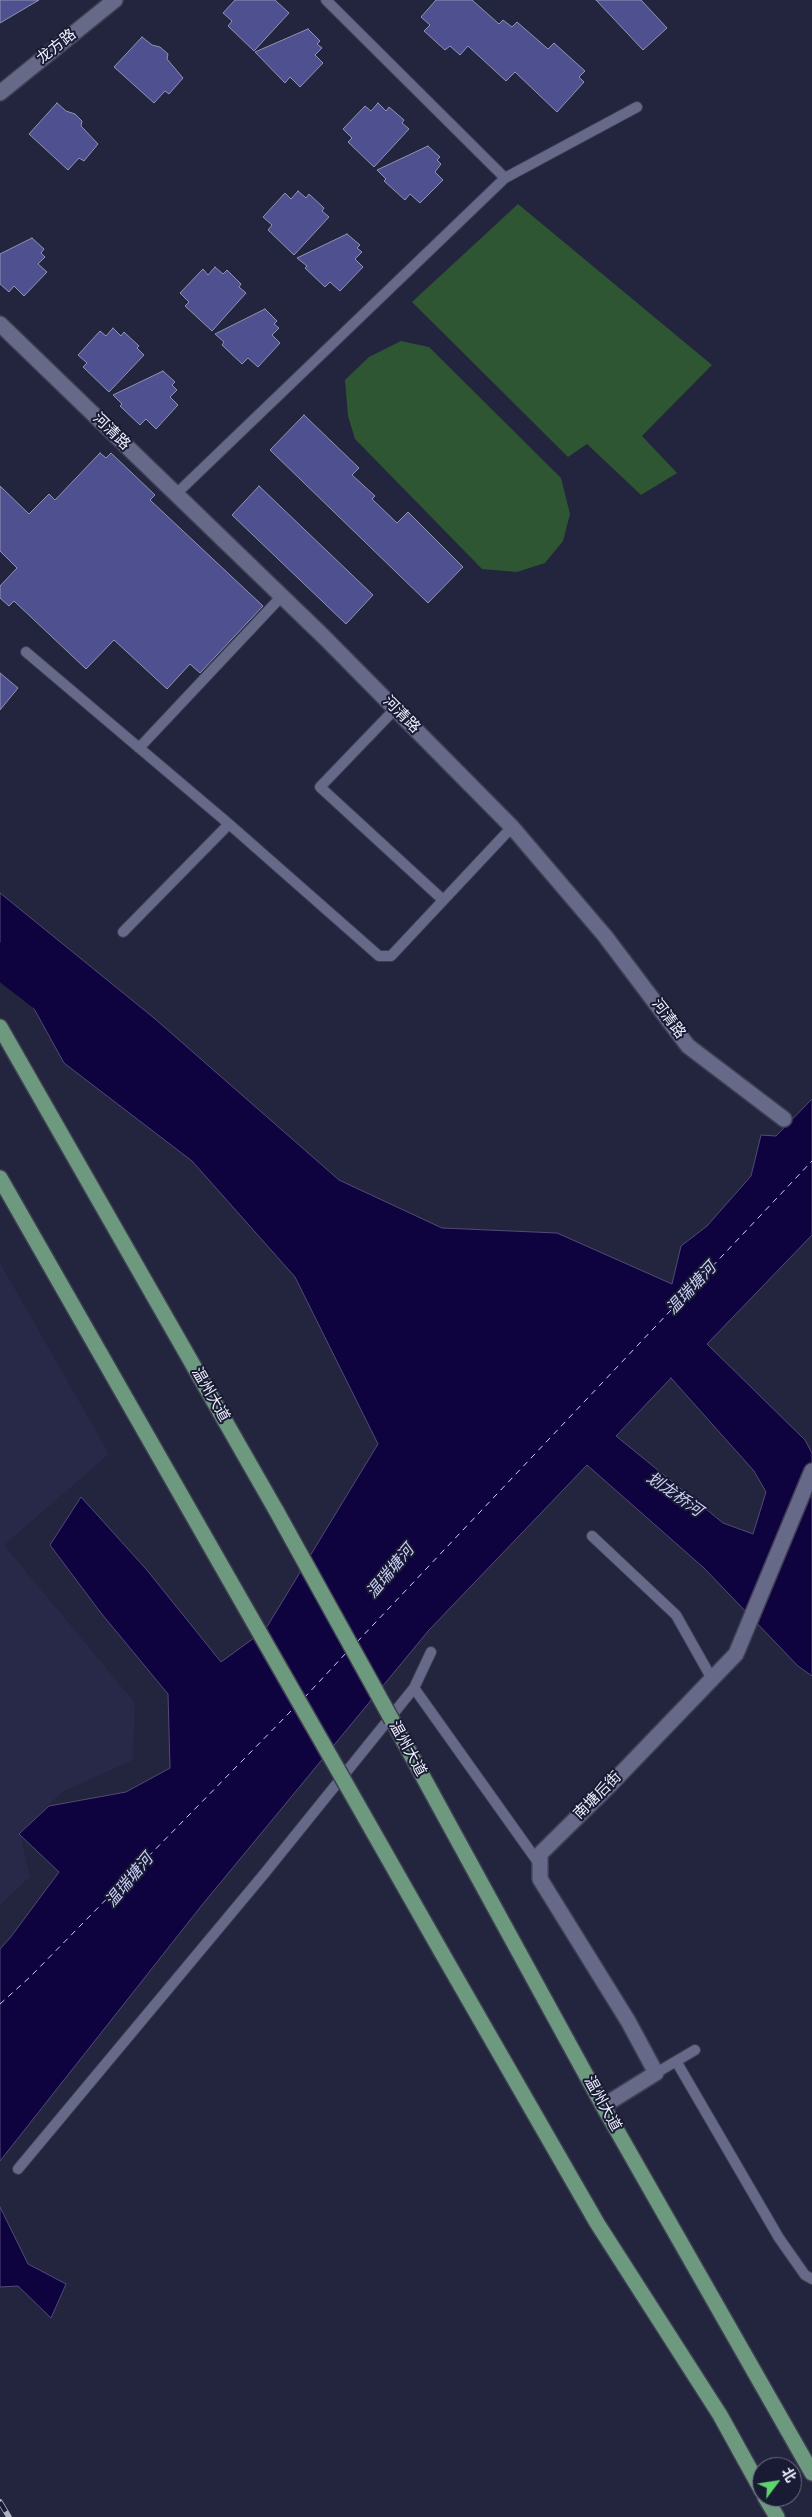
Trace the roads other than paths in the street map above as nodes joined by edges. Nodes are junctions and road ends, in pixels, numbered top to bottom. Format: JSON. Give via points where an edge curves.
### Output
{"nodes":[{"id":1,"x":115,"y":0,"type":"edge"},
{"id":2,"x":326,"y":0,"type":"edge"},
{"id":3,"x":0,"y":93,"type":"edge"},
{"id":4,"x":637,"y":107,"type":"dead end"},
{"id":5,"x":505,"y":178,"type":"junction"},
{"id":6,"x":0,"y":324,"type":"edge"},
{"id":7,"x":175,"y":495,"type":"junction"},
{"id":8,"x":281,"y":597,"type":"junction"},
{"id":9,"x":26,"y":652,"type":"dead end"},
{"id":10,"x":395,"y":709,"type":"junction"},
{"id":11,"x":139,"y":748,"type":"junction"},
{"id":12,"x":229,"y":824,"type":"junction"},
{"id":13,"x":512,"y":827,"type":"junction"},
{"id":14,"x":443,"y":900,"type":"junction"},
{"id":15,"x":123,"y":932,"type":"dead end"},
{"id":16,"x":0,"y":1027,"type":"edge"},
{"id":17,"x":784,"y":1118,"type":"dead end"},
{"id":18,"x":0,"y":1178,"type":"edge"},
{"id":19,"x":812,"y":1471,"type":"edge"},
{"id":20,"x":592,"y":1536,"type":"dead end"},
{"id":21,"x":431,"y":1652,"type":"dead end"},
{"id":22,"x":712,"y":1679,"type":"junction"},
{"id":23,"x":414,"y":1688,"type":"junction"},
{"id":24,"x":540,"y":1865,"type":"junction"},
{"id":25,"x":695,"y":2050,"type":"dead end"},
{"id":26,"x":676,"y":2061,"type":"junction"},
{"id":27,"x":656,"y":2073,"type":"junction"},
{"id":28,"x":603,"y":2106,"type":"junction"},
{"id":29,"x":18,"y":2169,"type":"dead end"},
{"id":30,"x":812,"y":2279,"type":"edge"},
{"id":31,"x":752,"y":2473,"type":"edge"},
{"id":32,"x":812,"y":2473,"type":"edge"}],
"edges":[{"from":1,"to":3,"type":"street","name":"龙方路"},
{"from":2,"to":5,"type":"lane"},
{"from":4,"to":5,"type":"lane"},
{"from":5,"to":7,"type":"lane"},
{"from":6,"to":7,"type":"street","name":"河清路"},
{"from":7,"to":8,"type":"street","name":"河清路"},
{"from":8,"to":10,"type":"street","name":"河清路"},
{"from":8,"to":11,"type":"lane"},
{"from":9,"to":11,"type":"lane"},
{"from":10,"to":13,"type":"street","name":"河清路"},
{"from":10,"to":14,"type":"lane","via":[[320,787]]},
{"from":11,"to":12,"type":"lane"},
{"from":12,"to":14,"type":"lane","via":[[379,956],[391,956]]},
{"from":12,"to":15,"type":"lane"},
{"from":13,"to":14,"type":"lane"},
{"from":13,"to":17,"type":"street","name":"河清路","via":[[605,936],[688,1046]]},
{"from":16,"to":28,"type":"main road","name":"温州大道","bridge":true,"via":[[277,1512]]},
{"from":18,"to":31,"type":"main road","bridge":true,"via":[[597,2223],[720,2415]]},
{"from":19,"to":22,"type":"street","name":"南塘后街","via":[[736,1654]]},
{"from":20,"to":22,"type":"lane","via":[[676,1615]]},
{"from":21,"to":23,"type":"lane"},
{"from":22,"to":24,"type":"street","name":"南塘后街","via":[[540,1854]]},
{"from":23,"to":24,"type":"lane"},
{"from":23,"to":29,"type":"lane"},
{"from":24,"to":27,"type":"street","via":[[540,1879],[628,2021]]},
{"from":25,"to":26,"type":"lane"},
{"from":26,"to":27,"type":"lane"},
{"from":26,"to":30,"type":"lane","via":[[779,2238],[805,2275]]},
{"from":27,"to":28,"type":"street"},
{"from":28,"to":32,"type":"main road","name":"温州大道"}]}
